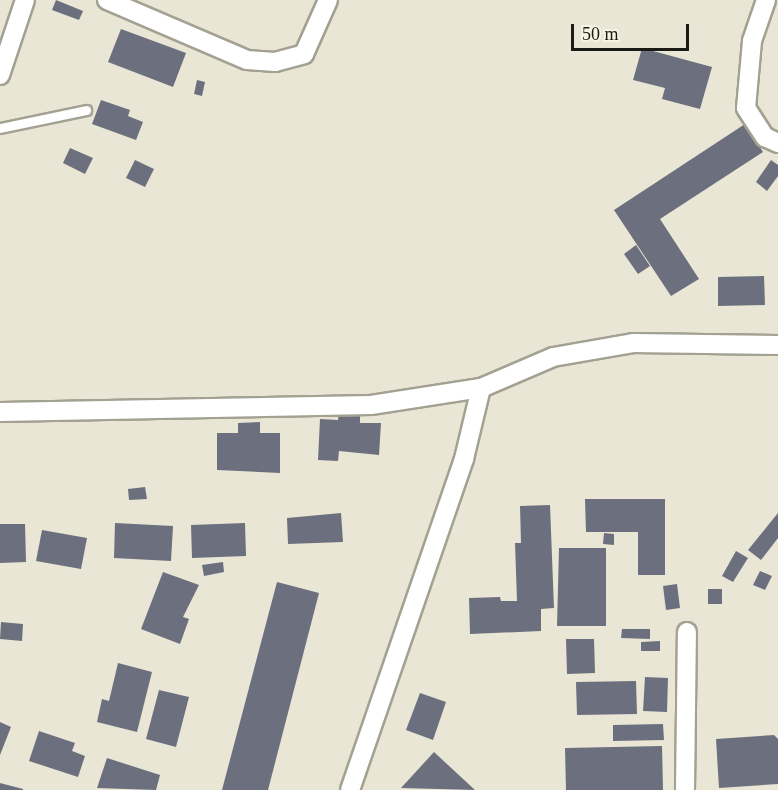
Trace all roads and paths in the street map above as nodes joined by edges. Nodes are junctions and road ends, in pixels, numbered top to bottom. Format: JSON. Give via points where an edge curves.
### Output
{"nodes":[{"id":1,"x":25,"y":0,"type":"edge"},
{"id":2,"x":107,"y":0,"type":"edge"},
{"id":3,"x":328,"y":0,"type":"edge"},
{"id":4,"x":766,"y":0,"type":"edge"},
{"id":5,"x":0,"y":75,"type":"edge"},
{"id":6,"x":86,"y":110,"type":"dead end"},
{"id":7,"x":0,"y":128,"type":"edge"},
{"id":8,"x":778,"y":143,"type":"edge"},
{"id":9,"x":778,"y":345,"type":"edge"},
{"id":10,"x":481,"y":388,"type":"junction"},
{"id":11,"x":0,"y":412,"type":"edge"},
{"id":12,"x":687,"y":632,"type":"dead end"},
{"id":13,"x":350,"y":790,"type":"edge"},
{"id":14,"x":685,"y":790,"type":"edge"}],
"edges":[{"from":1,"to":5,"type":"street"},
{"from":2,"to":3,"type":"street","via":[[248,60],[275,62],[304,54]]},
{"from":4,"to":8,"type":"street","via":[[752,41],[746,108],[765,137]]},
{"from":6,"to":7,"type":"lane"},
{"from":9,"to":10,"type":"street","via":[[633,343],[553,357]]},
{"from":10,"to":11,"type":"street","via":[[371,405]]},
{"from":10,"to":13,"type":"street","via":[[464,459]]},
{"from":12,"to":14,"type":"street"}]}
